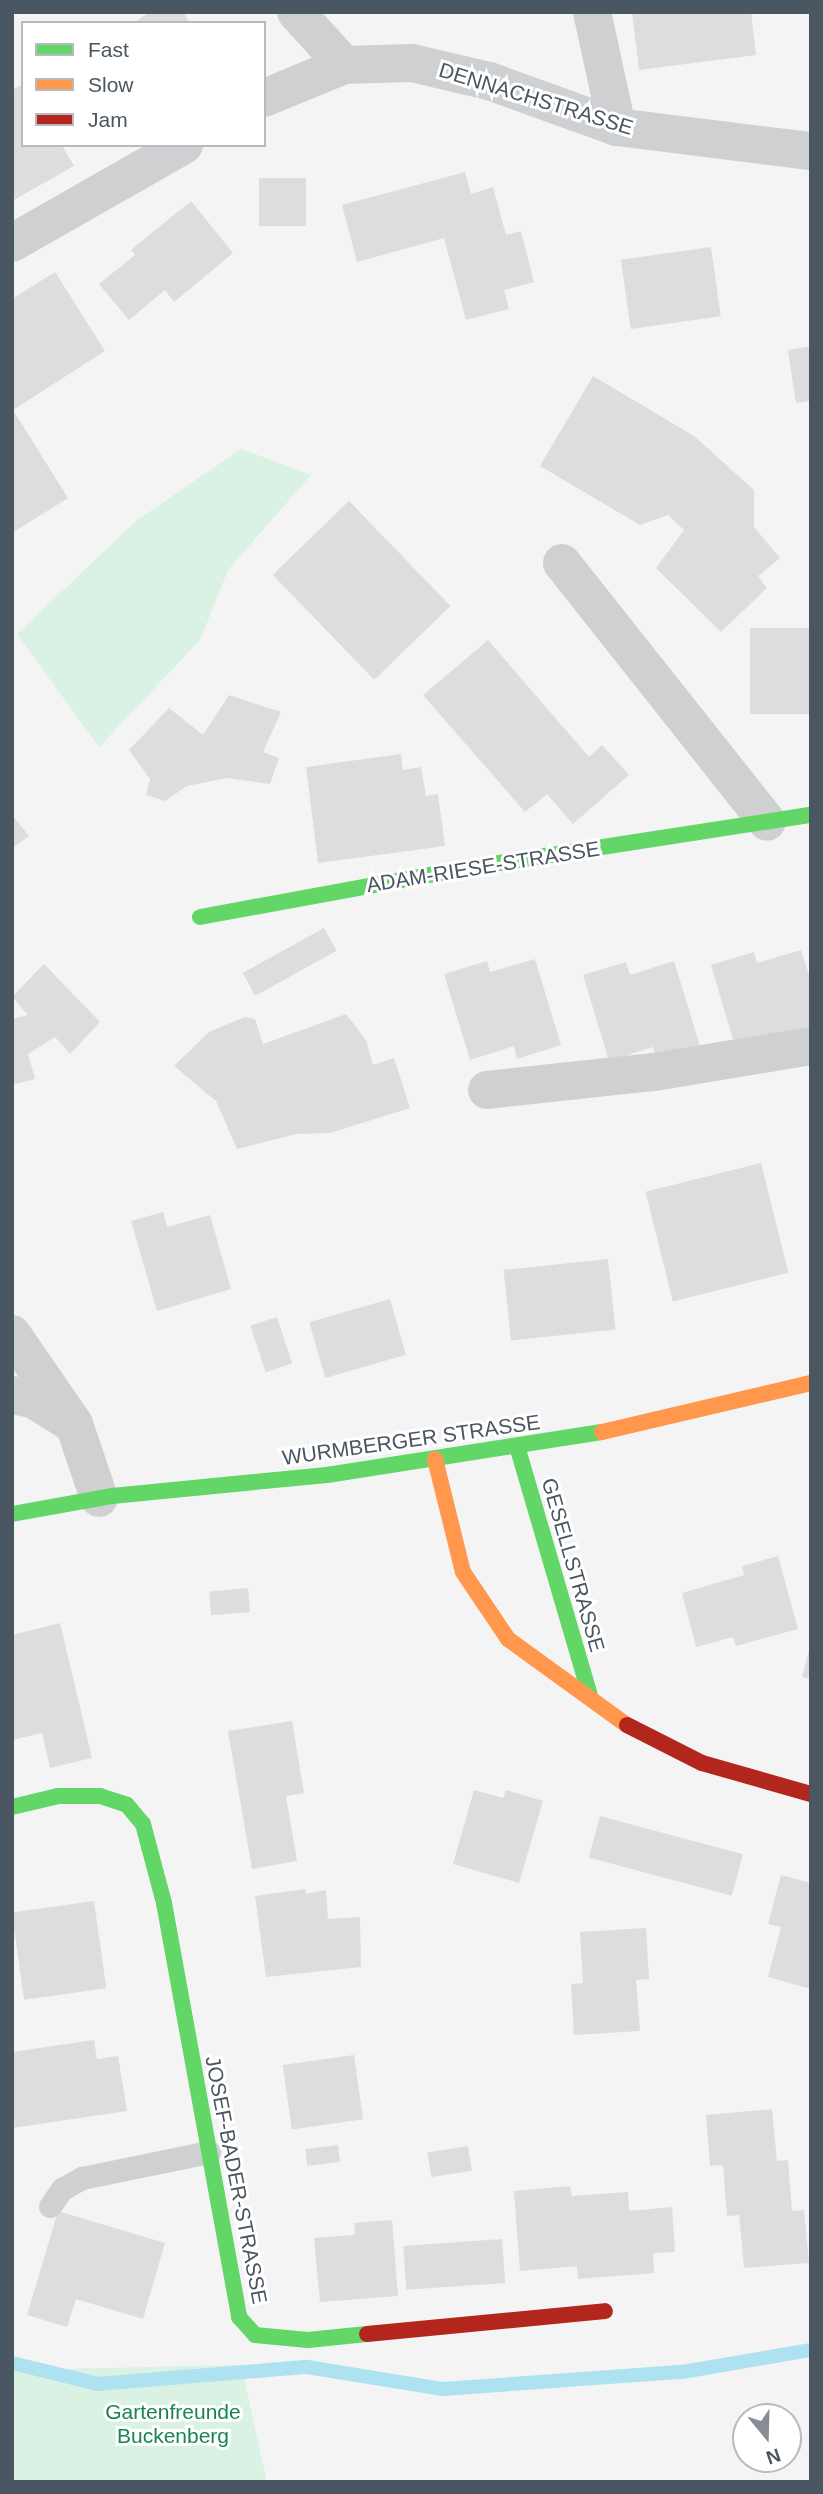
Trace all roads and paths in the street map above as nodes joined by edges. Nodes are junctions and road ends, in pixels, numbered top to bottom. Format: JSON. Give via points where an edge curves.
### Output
{"nodes":[{"id":1,"x":296,"y":12,"type":"edge"},
{"id":2,"x":593,"y":12,"type":"edge"},
{"id":3,"x":344,"y":65,"type":"junction"},
{"id":4,"x":266,"y":96,"type":"edge"},
{"id":5,"x":617,"y":127,"type":"junction"},
{"id":6,"x":180,"y":147,"type":"edge"},
{"id":7,"x":811,"y":151,"type":"edge"},
{"id":8,"x":12,"y":243,"type":"edge"},
{"id":9,"x":562,"y":563,"type":"dead end"},
{"id":10,"x":811,"y":815,"type":"edge"},
{"id":11,"x":767,"y":822,"type":"junction"},
{"id":12,"x":200,"y":918,"type":"dead end"},
{"id":13,"x":811,"y":1046,"type":"edge"},
{"id":14,"x":487,"y":1090,"type":"dead end"},
{"id":15,"x":12,"y":1334,"type":"edge"},
{"id":16,"x":811,"y":1383,"type":"edge"},
{"id":17,"x":12,"y":1395,"type":"edge"},
{"id":18,"x":74,"y":1424,"type":"junction"},
{"id":19,"x":517,"y":1446,"type":"junction"},
{"id":20,"x":435,"y":1459,"type":"junction"},
{"id":21,"x":99,"y":1498,"type":"junction"},
{"id":22,"x":12,"y":1514,"type":"edge"},
{"id":23,"x":590,"y":1695,"type":"junction"},
{"id":24,"x":811,"y":1794,"type":"edge"},
{"id":25,"x":12,"y":1807,"type":"edge"},
{"id":26,"x":209,"y":2152,"type":"junction"},
{"id":27,"x":50,"y":2206,"type":"dead end"},
{"id":28,"x":605,"y":2311,"type":"dead end"}],
"edges":[{"from":1,"to":3,"type":"street"},
{"from":2,"to":5,"type":"street"},
{"from":3,"to":4,"type":"street","name":"DENNACHSTRASSE"},
{"from":3,"to":5,"type":"street","name":"DENNACHSTRASSE","via":[[412,63],[489,81]]},
{"from":5,"to":7,"type":"street","name":"DENNACHSTRASSE"},
{"from":6,"to":8,"type":"street"},
{"from":9,"to":11,"type":"street"},
{"from":10,"to":11,"type":"street","name":"ADAM-RIESE-STRASSE"},
{"from":11,"to":12,"type":"street","name":"ADAM-RIESE-STRASSE","via":[[467,868]]},
{"from":13,"to":14,"type":"street","via":[[654,1072]]},
{"from":15,"to":18,"type":"street"},
{"from":16,"to":19,"type":"street","name":"WURMBERGER STRASSE","via":[[562,1442]]},
{"from":17,"to":18,"type":"street","via":[[33,1399]]},
{"from":18,"to":21,"type":"street"},
{"from":19,"to":20,"type":"street","name":"WURMBERGER STRASSE"},
{"from":19,"to":23,"type":"street","name":"GESELLSTRASSE"},
{"from":20,"to":21,"type":"street","name":"WURMBERGER STRASSE"},
{"from":20,"to":23,"type":"street","name":"GESELLSTRASSE","via":[[463,1572],[508,1639]]},
{"from":21,"to":22,"type":"street","name":"WURMBERGER STRASSE"},
{"from":23,"to":24,"type":"street","name":"GESELLSTRASSE","via":[[642,1736],[690,1758]]},
{"from":25,"to":26,"type":"street","name":"JOSEF-BADER-STRASSE","via":[[58,1796],[100,1796],[127,1805],[143,1824],[164,1903]]},
{"from":26,"to":27,"type":"lane","via":[[82,2178],[62,2189]]},
{"from":26,"to":28,"type":"street","name":"JOSEF-BADER-STRASSE","via":[[239,2316],[255,2335],[308,2340]]}]}
